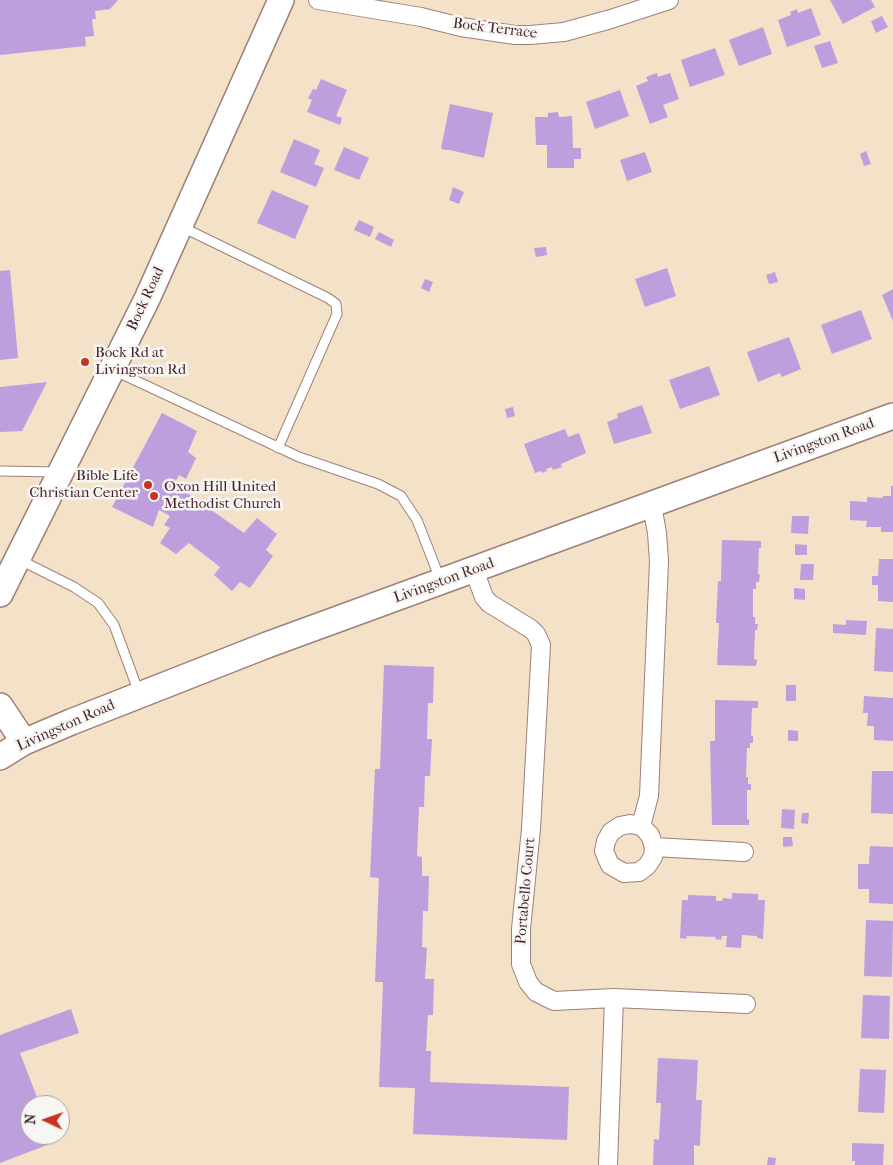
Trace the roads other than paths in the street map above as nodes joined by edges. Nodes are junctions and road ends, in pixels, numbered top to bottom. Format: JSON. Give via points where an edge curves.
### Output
{"nodes":[{"id":1,"x":281,"y":0,"type":"edge"},
{"id":2,"x":318,"y":0,"type":"edge"},
{"id":3,"x":668,"y":0,"type":"edge"},
{"id":4,"x":180,"y":225,"type":"junction"},
{"id":5,"x":113,"y":370,"type":"junction"},
{"id":6,"x":893,"y":416,"type":"edge"},
{"id":7,"x":278,"y":448,"type":"junction"},
{"id":8,"x":0,"y":471,"type":"edge"},
{"id":9,"x":60,"y":472,"type":"junction"},
{"id":10,"x":652,"y":505,"type":"junction"},
{"id":11,"x":17,"y":559,"type":"junction"},
{"id":12,"x":474,"y":570,"type":"junction"},
{"id":13,"x":441,"y":582,"type":"junction"},
{"id":14,"x":0,"y":594,"type":"edge"},
{"id":15,"x":140,"y":694,"type":"junction"},
{"id":16,"x":0,"y":706,"type":"edge"},
{"id":17,"x":24,"y":742,"type":"junction"},
{"id":18,"x":0,"y":758,"type":"edge"},
{"id":19,"x":641,"y":826,"type":"junction"},
{"id":20,"x":654,"y":847,"type":"junction"},
{"id":21,"x":744,"y":852,"type":"dead end"},
{"id":22,"x":614,"y":998,"type":"junction"},
{"id":23,"x":746,"y":1004,"type":"dead end"},
{"id":24,"x":608,"y":1165,"type":"edge"}],
"edges":[{"from":1,"to":4,"type":"main road","name":"Bock Road"},
{"from":2,"to":3,"type":"street","name":"Bock Terrace","via":[[530,36],[564,32]]},
{"from":4,"to":5,"type":"main road","name":"Bock Road"},
{"from":4,"to":7,"type":"lane","via":[[336,304],[338,314]]},
{"from":5,"to":7,"type":"lane"},
{"from":5,"to":9,"type":"main road","name":"Bock Road"},
{"from":6,"to":10,"type":"main road","name":"Livingston Road"},
{"from":7,"to":13,"type":"lane","via":[[378,484],[401,496],[417,520]]},
{"from":8,"to":9,"type":"lane"},
{"from":9,"to":11,"type":"main road","name":"Bock Road"},
{"from":10,"to":12,"type":"main road","name":"Livingston Road"},
{"from":10,"to":19,"type":"street","via":[[659,561],[649,796]]},
{"from":11,"to":14,"type":"main road","name":"Bock Road"},
{"from":11,"to":15,"type":"lane","via":[[74,587],[98,603],[114,625]]},
{"from":12,"to":13,"type":"main road","name":"Livingston Road"},
{"from":12,"to":22,"type":"street","name":"Portabello Court","via":[[489,603],[531,629],[541,645],[531,830],[521,929],[523,970],[536,992],[554,1001]]},
{"from":13,"to":15,"type":"main road","name":"Livingston Road"},
{"from":15,"to":17,"type":"main road","name":"Livingston Road"},
{"from":16,"to":17,"type":"main road"},
{"from":17,"to":18,"type":"main road","name":"Livingston Road"},
{"from":19,"to":20,"type":"street","via":[[650,835]]},
{"from":19,"to":20,"type":"street","via":[[625,825],[611,832],[604,851],[610,865],[624,873],[639,872],[653,857]]},
{"from":20,"to":21,"type":"street"},
{"from":22,"to":23,"type":"street","name":"Portabello Court"},
{"from":22,"to":24,"type":"street"}]}
